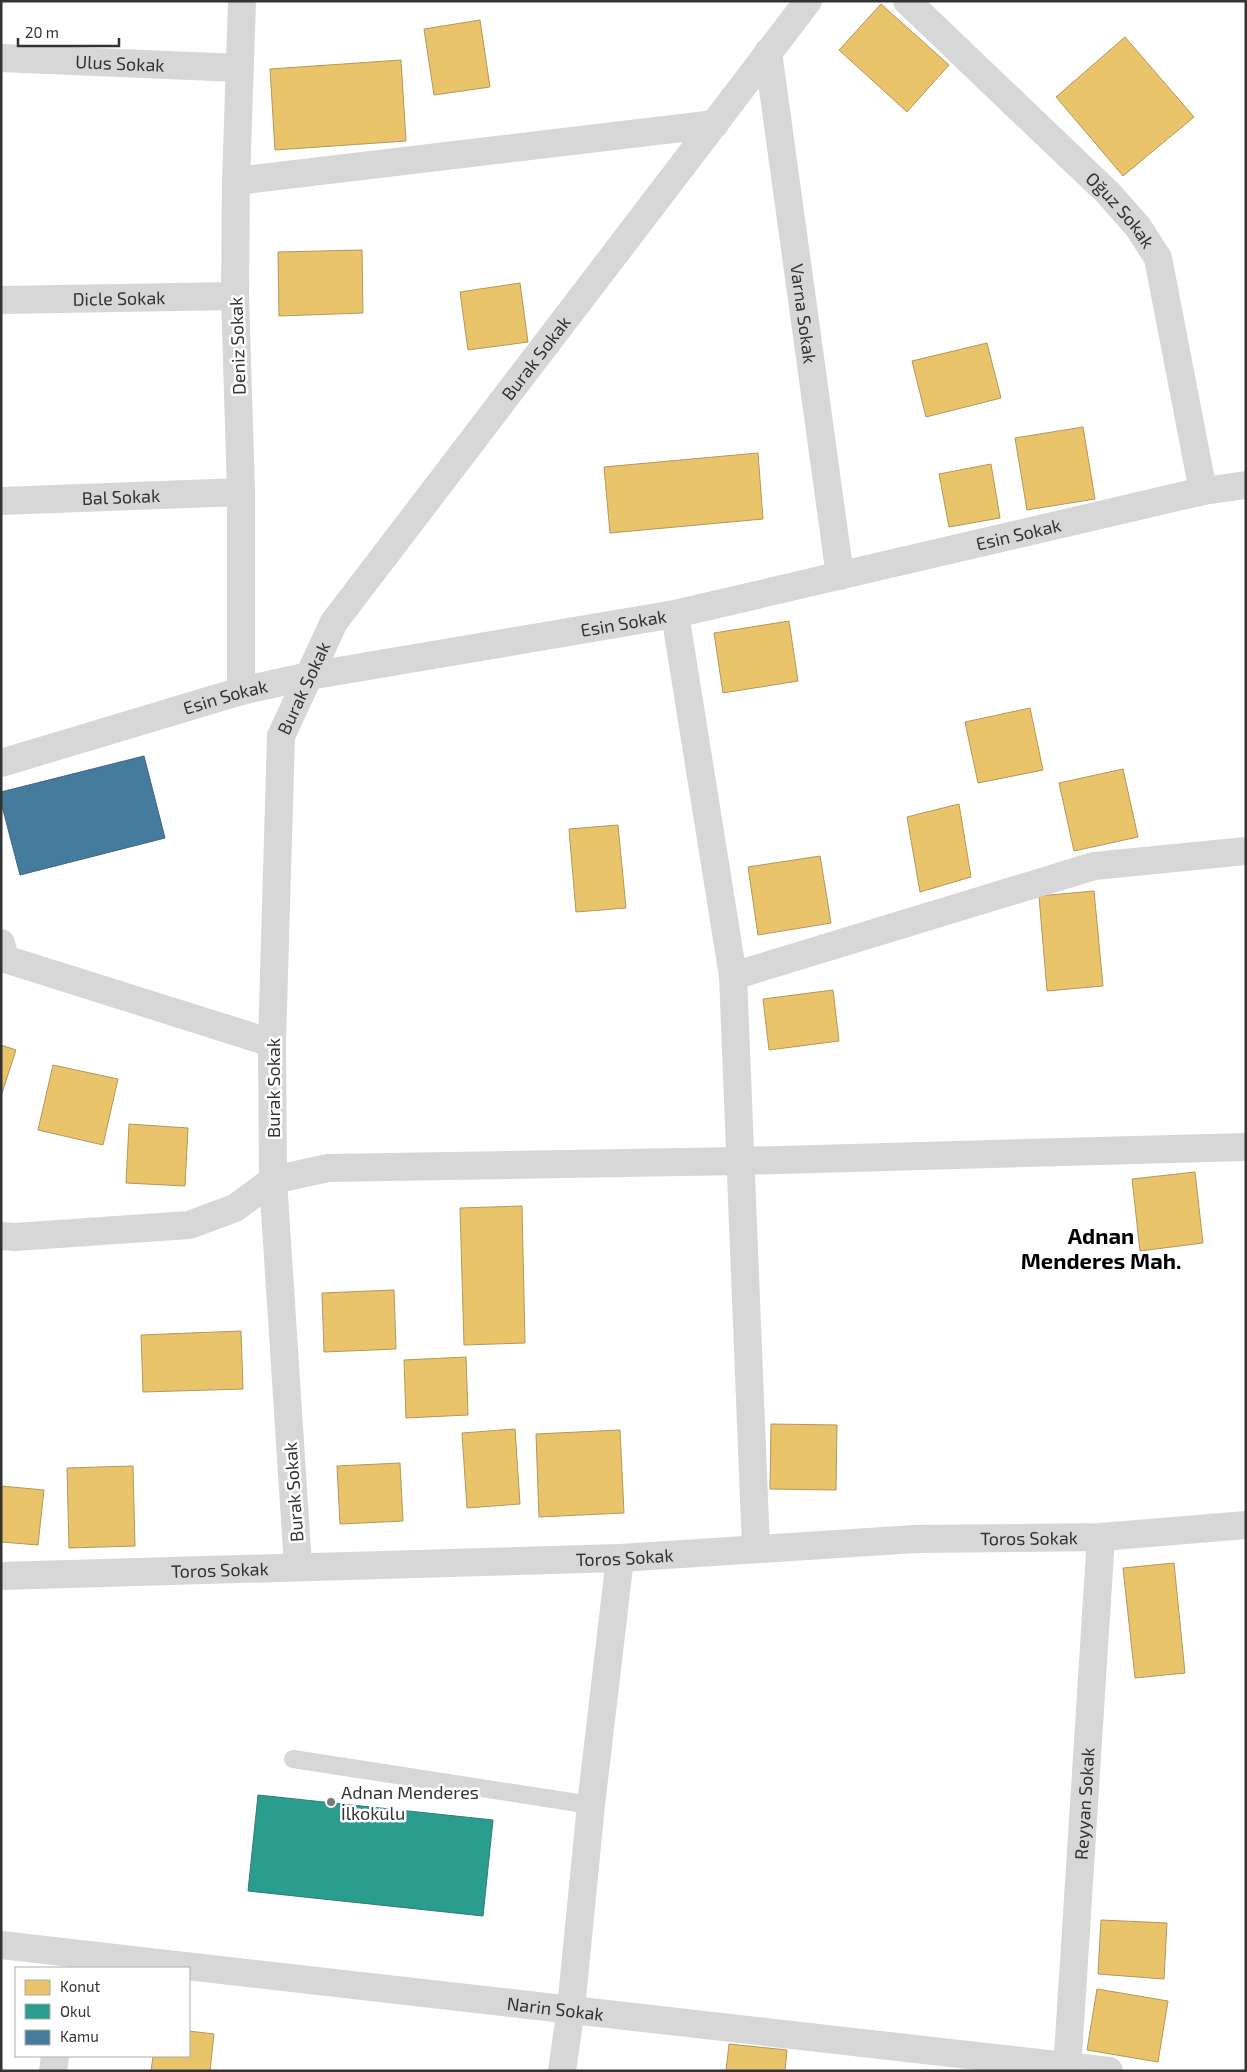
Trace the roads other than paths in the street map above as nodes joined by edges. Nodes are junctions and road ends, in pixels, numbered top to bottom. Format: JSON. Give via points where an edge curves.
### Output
{"nodes":[{"id":1,"x":242,"y":1,"type":"edge"},
{"id":2,"x":808,"y":1,"type":"edge"},
{"id":3,"x":907,"y":1,"type":"edge"},
{"id":4,"x":768,"y":52,"type":"junction"},
{"id":5,"x":1,"y":58,"type":"edge"},
{"id":6,"x":239,"y":68,"type":"junction"},
{"id":7,"x":715,"y":124,"type":"junction"},
{"id":8,"x":236,"y":181,"type":"junction"},
{"id":9,"x":235,"y":296,"type":"junction"},
{"id":10,"x":1,"y":300,"type":"edge"},
{"id":11,"x":1246,"y":485,"type":"edge"},
{"id":12,"x":1202,"y":491,"type":"junction"},
{"id":13,"x":241,"y":492,"type":"junction"},
{"id":14,"x":1,"y":501,"type":"edge"},
{"id":15,"x":840,"y":576,"type":"junction"},
{"id":16,"x":675,"y":614,"type":"junction"},
{"id":17,"x":309,"y":676,"type":"junction"},
{"id":18,"x":241,"y":691,"type":"junction"},
{"id":19,"x":1,"y":763,"type":"edge"},
{"id":20,"x":1246,"y":851,"type":"edge"},
{"id":21,"x":1,"y":944,"type":"edge"},
{"id":22,"x":733,"y":976,"type":"junction"},
{"id":23,"x":272,"y":1043,"type":"junction"},
{"id":24,"x":1246,"y":1147,"type":"edge"},
{"id":25,"x":740,"y":1161,"type":"junction"},
{"id":26,"x":273,"y":1180,"type":"junction"},
{"id":27,"x":1,"y":1236,"type":"edge"},
{"id":28,"x":1246,"y":1525,"type":"edge"},
{"id":29,"x":1101,"y":1537,"type":"junction"},
{"id":30,"x":756,"y":1548,"type":"junction"},
{"id":31,"x":620,"y":1558,"type":"junction"},
{"id":32,"x":298,"y":1566,"type":"junction"},
{"id":33,"x":1,"y":1576,"type":"edge"},
{"id":34,"x":293,"y":1759,"type":"dead end"},
{"id":35,"x":591,"y":1805,"type":"junction"},
{"id":36,"x":1,"y":1944,"type":"edge"},
{"id":37,"x":67,"y":1960,"type":"edge"},
{"id":38,"x":140,"y":1967,"type":"edge"},
{"id":39,"x":190,"y":1972,"type":"edge"},
{"id":40,"x":571,"y":2008,"type":"junction"},
{"id":41,"x":55,"y":2057,"type":"edge"},
{"id":42,"x":1067,"y":2069,"type":"edge"},
{"id":43,"x":53,"y":2071,"type":"edge"},
{"id":44,"x":562,"y":2071,"type":"edge"},
{"id":45,"x":1109,"y":2071,"type":"edge"}],
"edges":[{"from":1,"to":6,"type":"street","name":"Deniz Sokak"},
{"from":2,"to":4,"type":"street","name":"Burak Sokak"},
{"from":3,"to":12,"type":"street","name":"Oğuz Sokak","via":[[1108,193],[1138,227],[1158,258]]},
{"from":4,"to":7,"type":"street","name":"Burak Sokak"},
{"from":4,"to":15,"type":"street","name":"Varna Sokak"},
{"from":5,"to":6,"type":"street","name":"Ulus Sokak"},
{"from":6,"to":8,"type":"street","name":"Deniz Sokak"},
{"from":7,"to":8,"type":"street"},
{"from":7,"to":17,"type":"street","name":"Burak Sokak","via":[[334,622]]},
{"from":8,"to":9,"type":"street","name":"Deniz Sokak"},
{"from":9,"to":10,"type":"street","name":"Dicle Sokak"},
{"from":9,"to":13,"type":"street","name":"Deniz Sokak"},
{"from":11,"to":12,"type":"street","name":"Esin Sokak"},
{"from":12,"to":15,"type":"street","name":"Esin Sokak"},
{"from":13,"to":14,"type":"street","name":"Bal Sokak"},
{"from":13,"to":18,"type":"street","name":"Deniz Sokak"},
{"from":15,"to":16,"type":"street","name":"Esin Sokak"},
{"from":16,"to":17,"type":"street","name":"Esin Sokak"},
{"from":16,"to":22,"type":"street"},
{"from":17,"to":18,"type":"street","name":"Esin Sokak"},
{"from":17,"to":23,"type":"street","name":"Burak Sokak","via":[[281,736]]},
{"from":18,"to":19,"type":"street","name":"Esin Sokak"},
{"from":20,"to":22,"type":"street","via":[[1094,866]]},
{"from":21,"to":23,"type":"street","via":[[5,959]]},
{"from":22,"to":25,"type":"street"},
{"from":23,"to":26,"type":"street","name":"Burak Sokak"},
{"from":24,"to":25,"type":"street"},
{"from":25,"to":26,"type":"street","via":[[328,1168]]},
{"from":25,"to":30,"type":"street"},
{"from":26,"to":27,"type":"street","via":[[235,1208],[189,1225],[15,1238]]},
{"from":26,"to":32,"type":"street","name":"Burak Sokak"},
{"from":28,"to":29,"type":"street","name":"Toros Sokak"},
{"from":29,"to":30,"type":"street","name":"Toros Sokak","via":[[915,1539]]},
{"from":29,"to":42,"type":"street","name":"Reyyan Sokak"},
{"from":30,"to":31,"type":"street","name":"Toros Sokak"},
{"from":31,"to":32,"type":"street","name":"Toros Sokak"},
{"from":31,"to":35,"type":"street"},
{"from":32,"to":33,"type":"street","name":"Toros Sokak"},
{"from":34,"to":35,"type":"lane"},
{"from":35,"to":40,"type":"street"},
{"from":36,"to":37,"type":"street","name":"Narin Sokak"},
{"from":37,"to":38,"type":"street","name":"Narin Sokak"},
{"from":39,"to":40,"type":"street","name":"Narin Sokak"},
{"from":40,"to":42,"type":"street","name":"Narin Sokak"},
{"from":40,"to":44,"type":"street"},
{"from":41,"to":43,"type":"street"},
{"from":42,"to":45,"type":"street","name":"Narin Sokak"}]}
